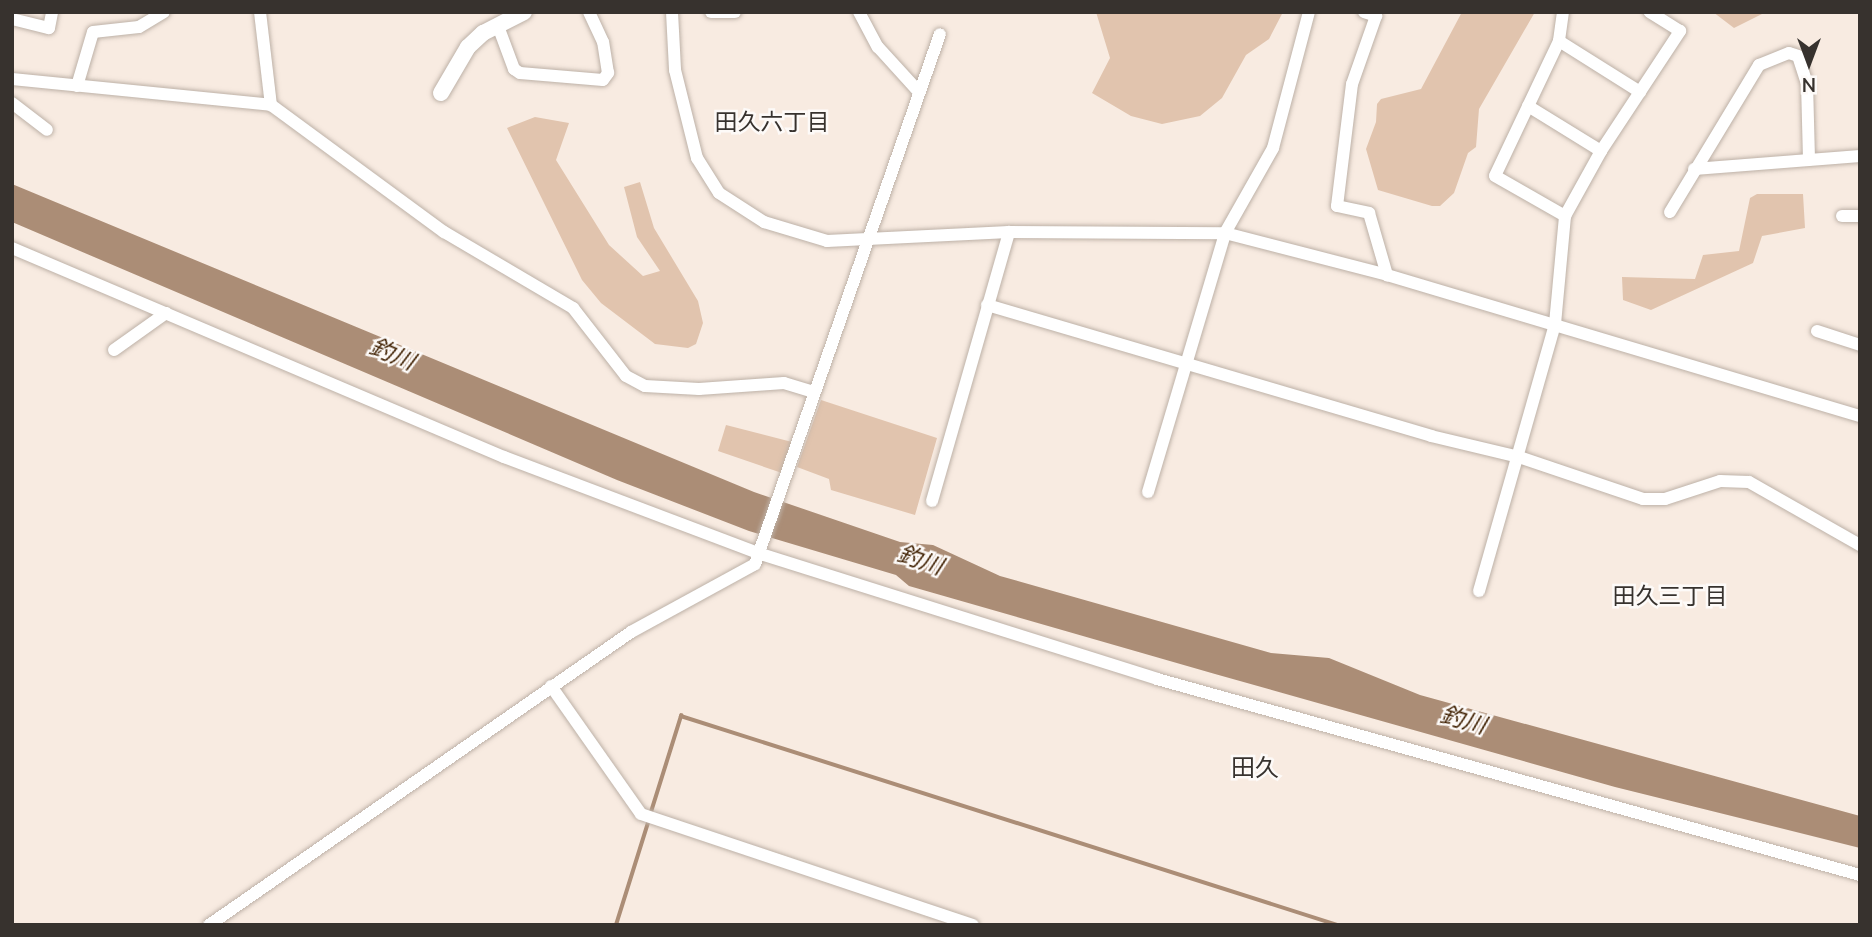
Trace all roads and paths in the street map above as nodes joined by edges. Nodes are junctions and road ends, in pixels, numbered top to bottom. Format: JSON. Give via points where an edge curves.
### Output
{"nodes":[{"id":1,"x":52,"y":12,"type":"edge"},
{"id":2,"x":164,"y":12,"type":"edge"},
{"id":3,"x":260,"y":12,"type":"edge"},
{"id":4,"x":524,"y":12,"type":"edge"},
{"id":5,"x":589,"y":12,"type":"edge"},
{"id":6,"x":672,"y":12,"type":"edge"},
{"id":7,"x":711,"y":12,"type":"edge"},
{"id":8,"x":735,"y":12,"type":"edge"},
{"id":9,"x":859,"y":12,"type":"edge"},
{"id":10,"x":1309,"y":12,"type":"edge"},
{"id":11,"x":1364,"y":12,"type":"edge"},
{"id":12,"x":1563,"y":12,"type":"edge"},
{"id":13,"x":1650,"y":12,"type":"edge"},
{"id":14,"x":12,"y":19,"type":"edge"},
{"id":15,"x":498,"y":26,"type":"junction"},
{"id":16,"x":940,"y":34,"type":"dead end"},
{"id":17,"x":1559,"y":41,"type":"junction"},
{"id":18,"x":12,"y":79,"type":"edge"},
{"id":19,"x":77,"y":86,"type":"junction"},
{"id":20,"x":918,"y":91,"type":"junction"},
{"id":21,"x":1640,"y":92,"type":"junction"},
{"id":22,"x":441,"y":93,"type":"dead end"},
{"id":23,"x":12,"y":103,"type":"edge"},
{"id":24,"x":271,"y":105,"type":"junction"},
{"id":25,"x":1528,"y":106,"type":"junction"},
{"id":26,"x":47,"y":130,"type":"dead end"},
{"id":27,"x":1601,"y":151,"type":"junction"},
{"id":28,"x":1860,"y":156,"type":"edge"},
{"id":29,"x":1809,"y":160,"type":"junction"},
{"id":30,"x":1694,"y":170,"type":"junction"},
{"id":31,"x":1670,"y":212,"type":"dead end"},
{"id":32,"x":1565,"y":216,"type":"junction"},
{"id":33,"x":1842,"y":216,"type":"dead end"},
{"id":34,"x":1860,"y":216,"type":"edge"},
{"id":35,"x":1009,"y":232,"type":"junction"},
{"id":36,"x":1225,"y":233,"type":"junction"},
{"id":37,"x":867,"y":235,"type":"junction"},
{"id":38,"x":12,"y":248,"type":"edge"},
{"id":39,"x":1387,"y":275,"type":"junction"},
{"id":40,"x":987,"y":305,"type":"junction"},
{"id":41,"x":166,"y":313,"type":"junction"},
{"id":42,"x":1555,"y":324,"type":"junction"},
{"id":43,"x":1817,"y":331,"type":"dead end"},
{"id":44,"x":1860,"y":345,"type":"edge"},
{"id":45,"x":114,"y":349,"type":"dead end"},
{"id":46,"x":1186,"y":361,"type":"junction"},
{"id":47,"x":814,"y":391,"type":"junction"},
{"id":48,"x":1860,"y":416,"type":"edge"},
{"id":49,"x":1519,"y":457,"type":"junction"},
{"id":50,"x":1148,"y":492,"type":"dead end"},
{"id":51,"x":932,"y":501,"type":"dead end"},
{"id":52,"x":1860,"y":545,"type":"edge"},
{"id":53,"x":762,"y":551,"type":"junction"},
{"id":54,"x":1479,"y":591,"type":"dead end"},
{"id":55,"x":551,"y":686,"type":"junction"},
{"id":56,"x":1860,"y":875,"type":"edge"},
{"id":57,"x":209,"y":925,"type":"edge"},
{"id":58,"x":973,"y":925,"type":"edge"}],
"edges":[{"from":1,"to":14,"type":"street","via":[[49,28]]},
{"from":2,"to":19,"type":"street","via":[[139,27],[93,32]]},
{"from":3,"to":24,"type":"street"},
{"from":4,"to":15,"type":"street"},
{"from":5,"to":15,"type":"street","via":[[603,42],[608,73],[603,80],[520,73],[514,69]]},
{"from":6,"to":37,"type":"street","via":[[676,70],[688,131],[697,158],[719,193],[764,222],[827,241]]},
{"from":7,"to":8,"type":"street"},
{"from":9,"to":20,"type":"street","via":[[878,47]]},
{"from":10,"to":36,"type":"street","via":[[1273,148]]},
{"from":11,"to":39,"type":"street","via":[[1376,16],[1352,84],[1337,206],[1369,213]]},
{"from":12,"to":17,"type":"street"},
{"from":13,"to":21,"type":"street","via":[[1680,31]]},
{"from":15,"to":22,"type":"street","via":[[468,47]]},
{"from":16,"to":20,"type":"street"},
{"from":17,"to":21,"type":"street"},
{"from":17,"to":25,"type":"street"},
{"from":18,"to":19,"type":"street"},
{"from":19,"to":24,"type":"street"},
{"from":20,"to":37,"type":"street"},
{"from":21,"to":27,"type":"street"},
{"from":23,"to":26,"type":"street"},
{"from":24,"to":47,"type":"street","via":[[461,243],[573,308],[626,376],[645,386],[699,389],[784,383]]},
{"from":25,"to":27,"type":"street"},
{"from":25,"to":32,"type":"street","via":[[1494,176]]},
{"from":27,"to":32,"type":"street"},
{"from":28,"to":29,"type":"street"},
{"from":29,"to":30,"type":"street"},
{"from":29,"to":30,"type":"street","via":[[1807,83],[1798,56],[1789,53],[1759,65]]},
{"from":30,"to":31,"type":"street"},
{"from":32,"to":42,"type":"street"},
{"from":33,"to":34,"type":"street"},
{"from":35,"to":36,"type":"street"},
{"from":35,"to":37,"type":"street"},
{"from":35,"to":40,"type":"street"},
{"from":36,"to":39,"type":"street"},
{"from":36,"to":46,"type":"street"},
{"from":37,"to":47,"type":"street"},
{"from":38,"to":41,"type":"street"},
{"from":39,"to":42,"type":"street"},
{"from":40,"to":46,"type":"street"},
{"from":40,"to":51,"type":"street"},
{"from":41,"to":45,"type":"street"},
{"from":41,"to":53,"type":"street","via":[[504,457]]},
{"from":42,"to":48,"type":"street"},
{"from":42,"to":49,"type":"street"},
{"from":43,"to":44,"type":"street"},
{"from":46,"to":49,"type":"street","via":[[1431,436]]},
{"from":46,"to":50,"type":"street"},
{"from":47,"to":53,"type":"street"},
{"from":49,"to":52,"type":"street","via":[[1643,499],[1665,499],[1720,481],[1749,482]]},
{"from":49,"to":54,"type":"street"},
{"from":53,"to":55,"type":"street","via":[[755,564],[631,632]]},
{"from":53,"to":56,"type":"street","via":[[1157,679]]},
{"from":55,"to":57,"type":"street"},
{"from":55,"to":58,"type":"street","via":[[641,814]]}]}
